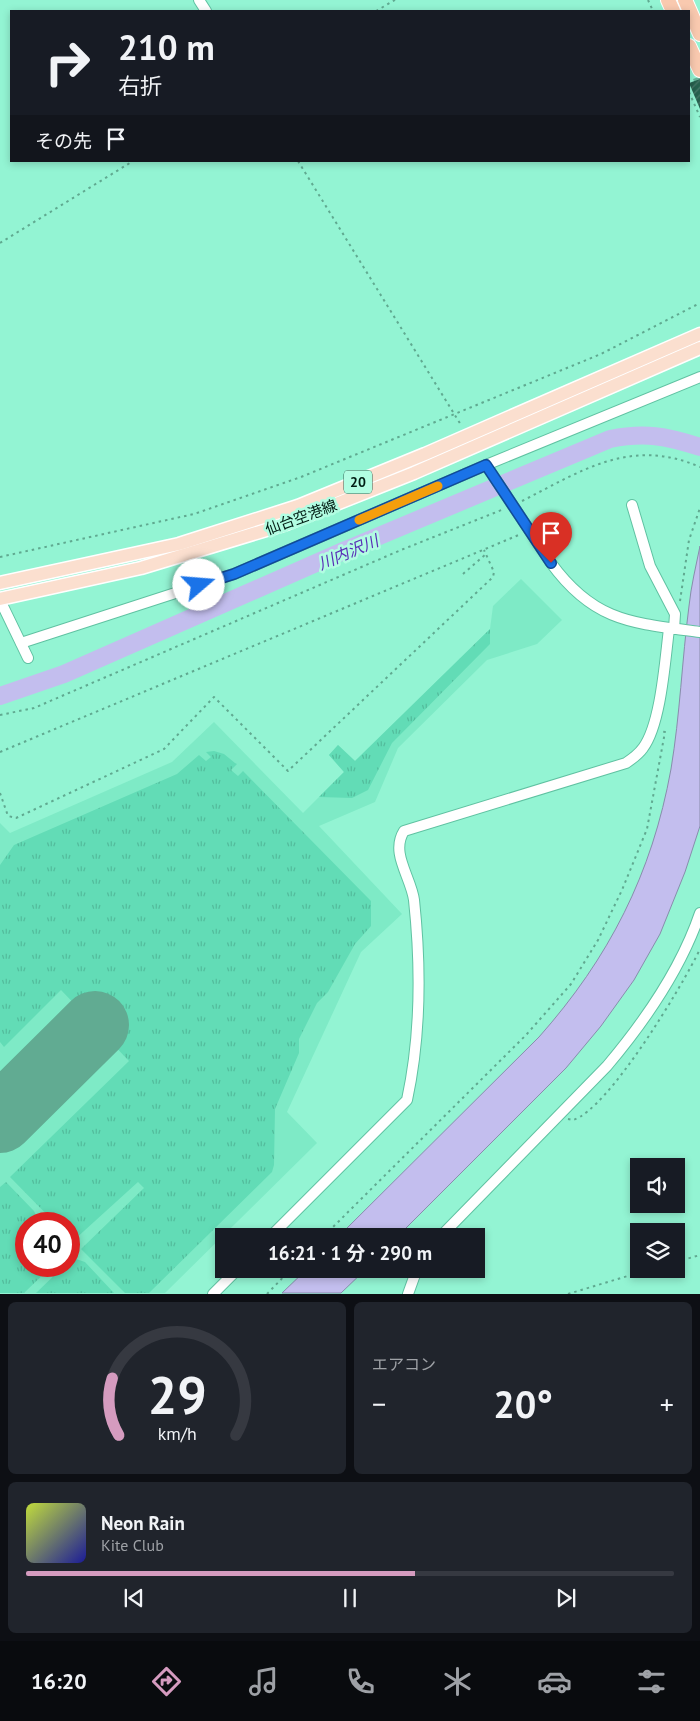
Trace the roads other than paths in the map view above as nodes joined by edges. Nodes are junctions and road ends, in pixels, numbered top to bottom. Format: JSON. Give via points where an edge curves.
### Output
{"nodes":[{"id":1,"x":690,"y":11,"type":"edge"},
{"id":2,"x":700,"y":34,"type":"edge"},
{"id":3,"x":690,"y":48,"type":"edge"},
{"id":4,"x":700,"y":70,"type":"edge"},
{"id":5,"x":700,"y":334,"type":"edge"},
{"id":6,"x":700,"y":348,"type":"edge"},
{"id":7,"x":700,"y":377,"type":"edge"},
{"id":8,"x":488,"y":468,"type":"junction"},
{"id":9,"x":632,"y":505,"type":"dead end"},
{"id":10,"x":0,"y":584,"type":"edge"},
{"id":11,"x":0,"y":599,"type":"edge"},
{"id":12,"x":673,"y":629,"type":"junction"},
{"id":13,"x":700,"y":632,"type":"edge"},
{"id":14,"x":21,"y":643,"type":"junction"},
{"id":15,"x":28,"y":658,"type":"dead end"},
{"id":16,"x":700,"y":913,"type":"edge"},
{"id":17,"x":279,"y":1228,"type":"edge"},
{"id":18,"x":449,"y":1228,"type":"edge"},
{"id":19,"x":229,"y":1278,"type":"edge"},
{"id":20,"x":414,"y":1278,"type":"edge"},
{"id":21,"x":213,"y":1294,"type":"edge"},
{"id":22,"x":408,"y":1294,"type":"edge"}],
"edges":[{"from":1,"to":2,"type":"highway"},
{"from":3,"to":4,"type":"highway"},
{"from":5,"to":10,"type":"main road","name":"仙台空港線","number":"20","via":[[468,436],[298,506],[198,538]]},
{"from":6,"to":11,"type":"main road","name":"仙台空港線","number":"20","via":[[414,473],[286,524],[141,568]]},
{"from":7,"to":8,"type":"street"},
{"from":8,"to":12,"type":"street","via":[[562,579],[584,601],[623,619]]},
{"from":8,"to":14,"type":"street","via":[[234,574]]},
{"from":9,"to":12,"type":"street","via":[[650,566],[675,614]]},
{"from":11,"to":14,"type":"street"},
{"from":12,"to":13,"type":"street"},
{"from":12,"to":17,"type":"street","via":[[653,730],[644,748],[626,763],[404,831],[399,839],[399,851],[414,898],[418,1017],[407,1100]]},
{"from":14,"to":15,"type":"street"},
{"from":16,"to":18,"type":"street","via":[[672,973],[626,1043]]},
{"from":19,"to":21,"type":"street"},
{"from":20,"to":22,"type":"street"}]}
